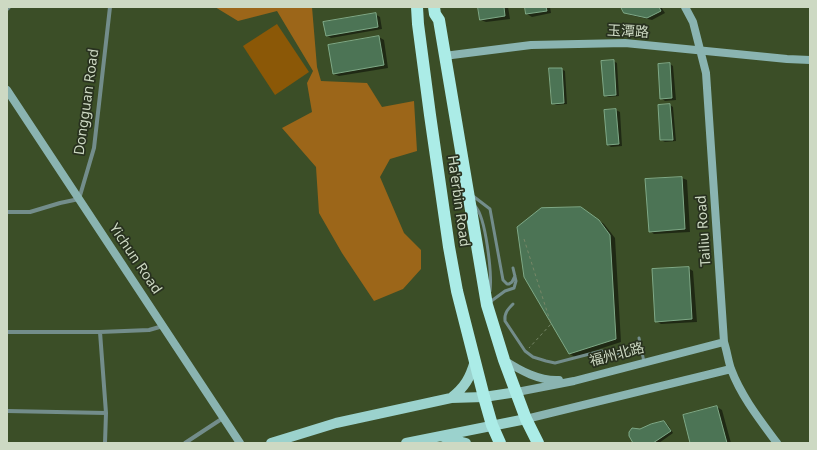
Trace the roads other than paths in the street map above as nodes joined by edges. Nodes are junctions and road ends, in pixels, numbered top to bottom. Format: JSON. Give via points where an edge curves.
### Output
{"nodes":[{"id":1,"x":110,"y":7,"type":"edge"},
{"id":2,"x":417,"y":7,"type":"edge"},
{"id":3,"x":434,"y":7,"type":"edge"},
{"id":4,"x":685,"y":7,"type":"edge"},
{"id":5,"x":701,"y":51,"type":"junction"},
{"id":6,"x":444,"y":56,"type":"junction"},
{"id":7,"x":810,"y":60,"type":"edge"},
{"id":8,"x":7,"y":90,"type":"edge"},
{"id":9,"x":468,"y":197,"type":"junction"},
{"id":10,"x":79,"y":199,"type":"junction"},
{"id":11,"x":7,"y":212,"type":"edge"},
{"id":12,"x":513,"y":268,"type":"dead end"},
{"id":13,"x":515,"y":276,"type":"junction"},
{"id":14,"x":513,"y":304,"type":"dead end"},
{"id":15,"x":487,"y":305,"type":"junction"},
{"id":16,"x":163,"y":326,"type":"junction"},
{"id":17,"x":7,"y":332,"type":"edge"},
{"id":18,"x":100,"y":332,"type":"junction"},
{"id":19,"x":639,"y":338,"type":"dead end"},
{"id":20,"x":724,"y":342,"type":"junction"},
{"id":21,"x":643,"y":358,"type":"junction"},
{"id":22,"x":504,"y":360,"type":"junction"},
{"id":23,"x":475,"y":361,"type":"junction"},
{"id":24,"x":731,"y":369,"type":"junction"},
{"id":25,"x":574,"y":381,"type":"junction"},
{"id":26,"x":517,"y":392,"type":"junction"},
{"id":27,"x":484,"y":397,"type":"junction"},
{"id":28,"x":452,"y":398,"type":"junction"},
{"id":29,"x":7,"y":411,"type":"edge"},
{"id":30,"x":106,"y":414,"type":"junction"},
{"id":31,"x":224,"y":418,"type":"junction"},
{"id":32,"x":526,"y":419,"type":"junction"},
{"id":33,"x":492,"y":425,"type":"junction"},
{"id":34,"x":439,"y":437,"type":"junction"},
{"id":35,"x":105,"y":443,"type":"edge"},
{"id":36,"x":185,"y":443,"type":"edge"},
{"id":37,"x":240,"y":443,"type":"edge"},
{"id":38,"x":271,"y":443,"type":"edge"},
{"id":39,"x":406,"y":443,"type":"edge"},
{"id":40,"x":466,"y":443,"type":"edge"},
{"id":41,"x":500,"y":443,"type":"edge"},
{"id":42,"x":538,"y":443,"type":"edge"},
{"id":43,"x":777,"y":443,"type":"edge"}],
"edges":[{"from":1,"to":10,"type":"street","name":"Dongguan Road","via":[[94,148]]},
{"from":2,"to":23,"type":"highway","name":"Ha'erbin Road","via":[[449,247]]},
{"from":3,"to":6,"type":"highway","name":"Ha'erbin Road","via":[[439,20]]},
{"from":4,"to":5,"type":"street","name":"Tailiu Road","via":[[693,22]]},
{"from":5,"to":6,"type":"street","name":"玉潭路","via":[[625,43],[531,45]]},
{"from":5,"to":7,"type":"street","name":"玉潭路"},
{"from":5,"to":20,"type":"street","name":"Tailiu Road","via":[[706,73]]},
{"from":6,"to":9,"type":"highway","name":"Ha'erbin Road"},
{"from":8,"to":10,"type":"street","name":"Yichun Road"},
{"from":9,"to":13,"type":"lane","via":[[490,209],[503,280],[509,284]]},
{"from":9,"to":15,"type":"highway","name":"Ha'erbin Road"},
{"from":10,"to":11,"type":"street","via":[[30,212]]},
{"from":10,"to":16,"type":"street","name":"Yichun Road"},
{"from":12,"to":13,"type":"lane"},
{"from":13,"to":15,"type":"lane","via":[[514,288],[505,291]]},
{"from":14,"to":21,"type":"lane","via":[[506,311],[505,321],[525,351],[533,357],[555,363],[601,352],[634,352]]},
{"from":15,"to":22,"type":"highway","name":"Ha'erbin Road"},
{"from":16,"to":18,"type":"street","via":[[149,330]]},
{"from":16,"to":31,"type":"street","name":"Yichun Road"},
{"from":17,"to":18,"type":"street"},
{"from":18,"to":30,"type":"street"},
{"from":19,"to":21,"type":"lane"},
{"from":20,"to":21,"type":"street","name":"福州北路"},
{"from":20,"to":24,"type":"street","name":"Tailiu Road"},
{"from":21,"to":25,"type":"street","name":"福州北路"},
{"from":22,"to":25,"type":"street","via":[[536,377]]},
{"from":22,"to":26,"type":"highway","name":"Ha'erbin Road"},
{"from":23,"to":27,"type":"highway","name":"Ha'erbin Road"},
{"from":23,"to":28,"type":"main road","via":[[462,389]]},
{"from":24,"to":32,"type":"street"},
{"from":24,"to":43,"type":"street","name":"Tailiu Road","via":[[757,416]]},
{"from":25,"to":26,"type":"street","name":"福州北路"},
{"from":26,"to":27,"type":"main road"},
{"from":26,"to":32,"type":"highway","name":"Ha'erbin Road"},
{"from":27,"to":28,"type":"main road"},
{"from":27,"to":33,"type":"highway","name":"Ha'erbin Road"},
{"from":28,"to":38,"type":"main road","via":[[336,423]]},
{"from":29,"to":30,"type":"street"},
{"from":30,"to":35,"type":"street"},
{"from":31,"to":36,"type":"street"},
{"from":31,"to":37,"type":"street","name":"Yichun Road"},
{"from":32,"to":33,"type":"main road"},
{"from":32,"to":42,"type":"highway"},
{"from":33,"to":34,"type":"main road"},
{"from":33,"to":41,"type":"highway","name":"Ha'erbin Road"},
{"from":34,"to":39,"type":"main road"},
{"from":34,"to":40,"type":"main road"}]}
